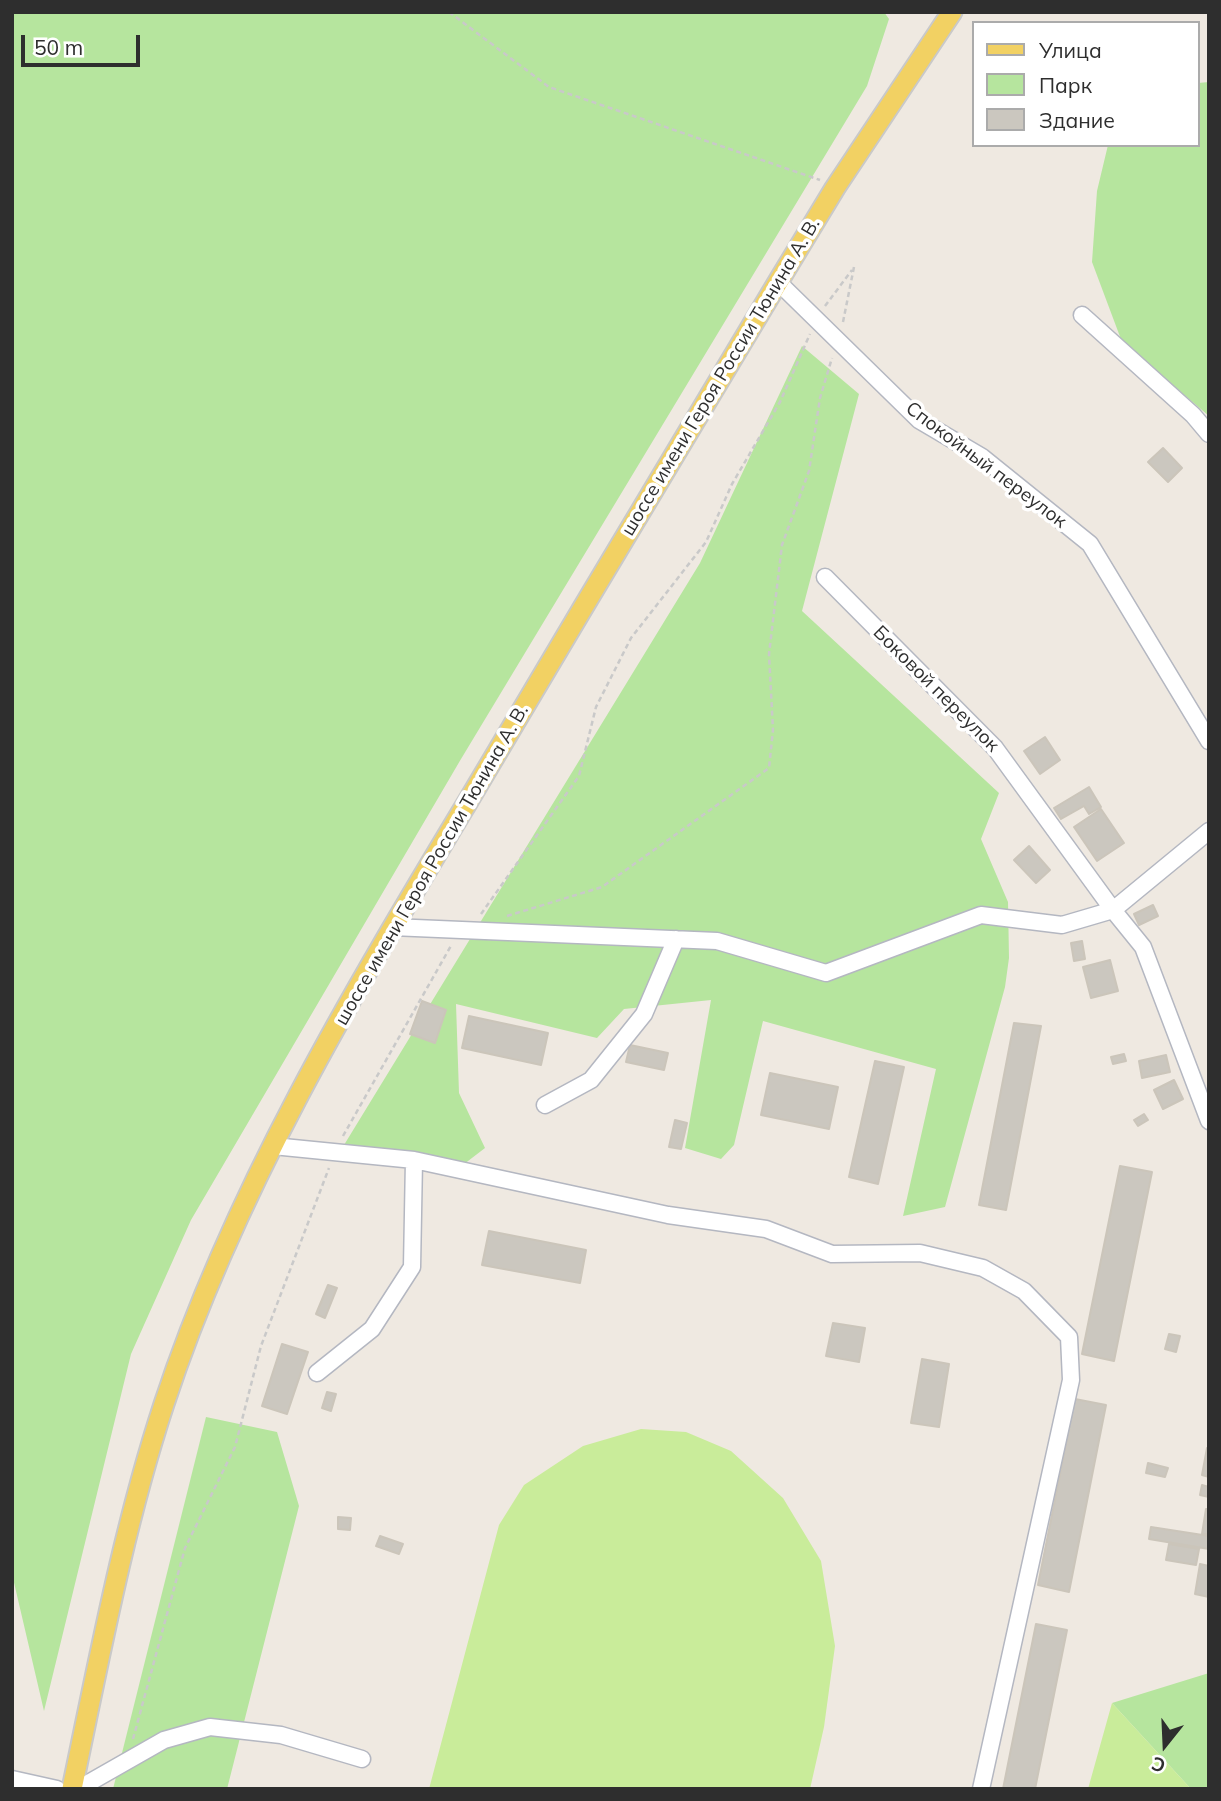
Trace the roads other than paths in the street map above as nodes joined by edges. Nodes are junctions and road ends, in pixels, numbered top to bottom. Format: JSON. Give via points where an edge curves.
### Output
{"nodes":[{"id":1,"x":951,"y":12,"type":"edge"},
{"id":2,"x":778,"y":282,"type":"junction"},
{"id":3,"x":1082,"y":315,"type":"dead end"},
{"id":4,"x":1209,"y":434,"type":"edge"},
{"id":5,"x":825,"y":577,"type":"dead end"},
{"id":6,"x":1209,"y":741,"type":"edge"},
{"id":7,"x":1209,"y":831,"type":"edge"},
{"id":8,"x":1112,"y":910,"type":"junction"},
{"id":9,"x":392,"y":928,"type":"junction"},
{"id":10,"x":676,"y":940,"type":"junction"},
{"id":11,"x":545,"y":1105,"type":"dead end"},
{"id":12,"x":1209,"y":1121,"type":"edge"},
{"id":13,"x":273,"y":1146,"type":"junction"},
{"id":14,"x":414,"y":1160,"type":"junction"},
{"id":15,"x":317,"y":1373,"type":"dead end"},
{"id":16,"x":362,"y":1759,"type":"dead end"},
{"id":17,"x":12,"y":1779,"type":"edge"},
{"id":18,"x":57,"y":1789,"type":"edge"},
{"id":19,"x":72,"y":1789,"type":"edge"},
{"id":20,"x":78,"y":1789,"type":"edge"},
{"id":21,"x":981,"y":1789,"type":"edge"}],
"edges":[{"from":1,"to":2,"type":"main road","name":"шоссе имени Героя России Тюнина А. В."},
{"from":2,"to":6,"type":"street","name":"Спокойный переулок","via":[[919,420],[982,457],[1090,544]]},
{"from":2,"to":9,"type":"main road","name":"шоссе имени Героя России Тюнина А. В."},
{"from":3,"to":4,"type":"street"},
{"from":5,"to":8,"type":"street","name":"Боковой переулок","via":[[995,748]]},
{"from":7,"to":8,"type":"street"},
{"from":8,"to":10,"type":"street","via":[[1062,925],[981,915],[826,973],[717,941]]},
{"from":8,"to":12,"type":"street","name":"Боковой переулок","via":[[1143,947]]},
{"from":9,"to":10,"type":"street"},
{"from":9,"to":13,"type":"main road","name":"шоссе имени Героя России Тюнина А. В."},
{"from":10,"to":11,"type":"street","via":[[644,1014],[591,1080]]},
{"from":13,"to":14,"type":"street"},
{"from":13,"to":19,"type":"main road","name":"шоссе имени Героя России Тюнина А. В.","via":[[222,1256],[165,1402],[131,1519]]},
{"from":14,"to":15,"type":"street","via":[[412,1267],[372,1329]]},
{"from":14,"to":21,"type":"street","via":[[668,1214],[766,1229],[832,1254],[920,1253],[983,1268],[1024,1291],[1069,1337],[1071,1380]]},
{"from":16,"to":20,"type":"street","via":[[281,1735],[210,1727],[164,1740]]},
{"from":17,"to":18,"type":"street"}]}
